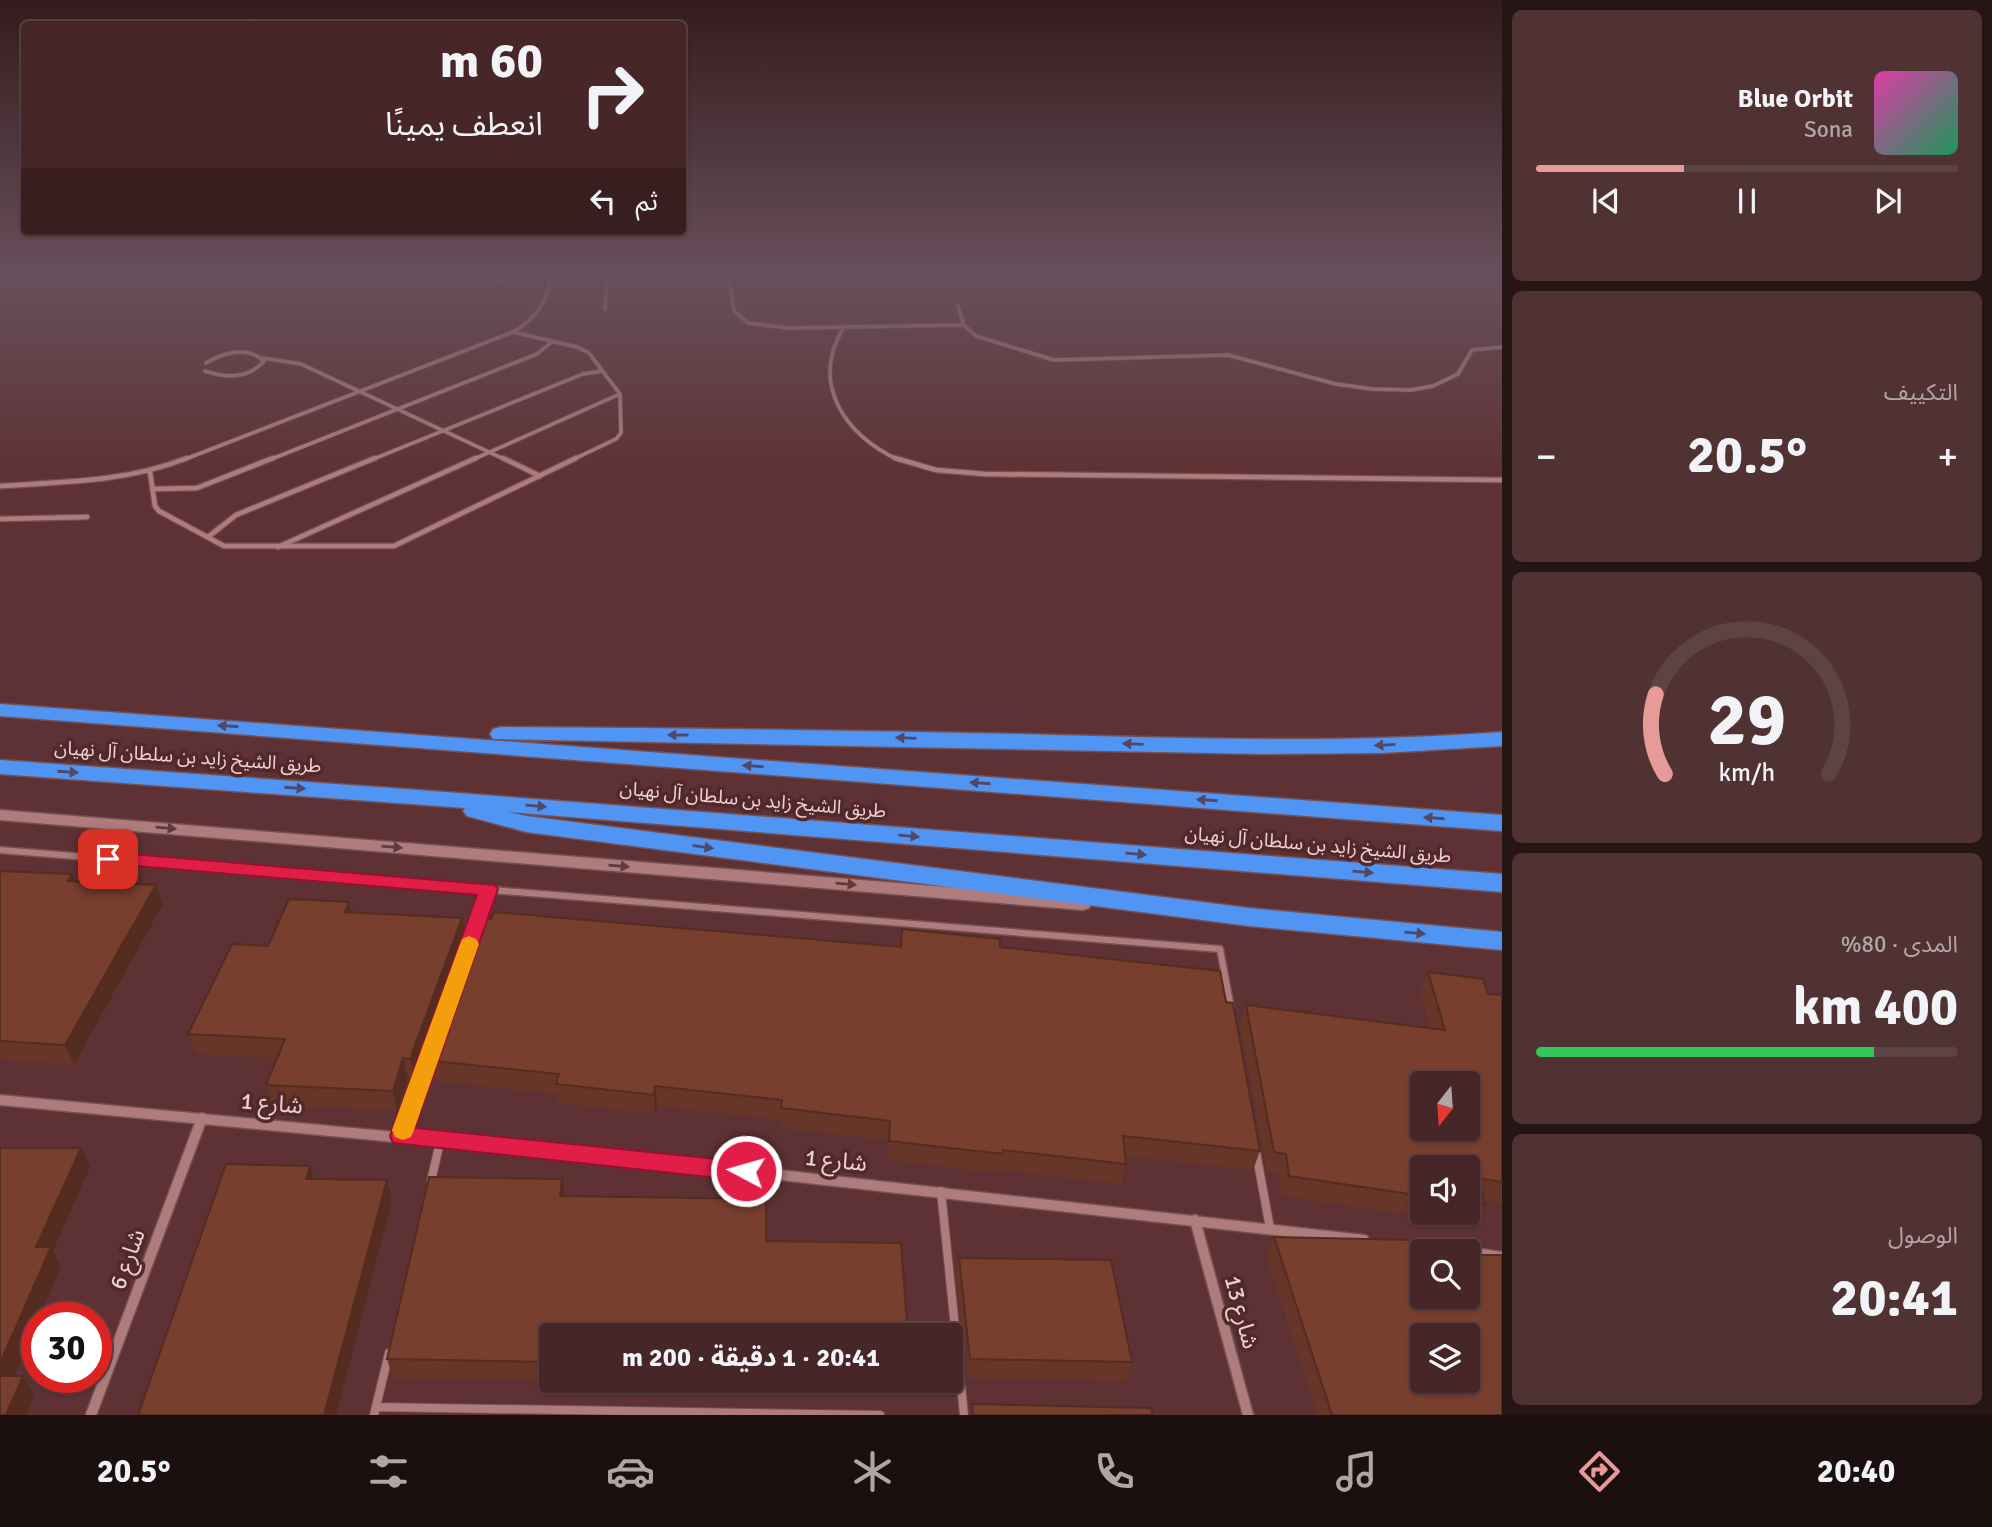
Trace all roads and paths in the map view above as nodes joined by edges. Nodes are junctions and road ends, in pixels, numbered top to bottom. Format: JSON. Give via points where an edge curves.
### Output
{"nodes":[{"id":1,"x":489,"y":341,"type":"edge"},
{"id":2,"x":553,"y":341,"type":"joint"},
{"id":3,"x":836,"y":341,"type":"edge"},
{"id":4,"x":995,"y":341,"type":"edge"},
{"id":5,"x":1502,"y":346,"type":"edge"},
{"id":6,"x":263,"y":358,"type":"junction"},
{"id":7,"x":206,"y":363,"type":"dead end"},
{"id":8,"x":205,"y":371,"type":"dead end"},
{"id":9,"x":602,"y":371,"type":"junction"},
{"id":10,"x":361,"y":390,"type":"junction"},
{"id":11,"x":620,"y":394,"type":"junction"},
{"id":12,"x":398,"y":408,"type":"junction"},
{"id":13,"x":445,"y":430,"type":"junction"},
{"id":14,"x":489,"y":451,"type":"junction"},
{"id":15,"x":150,"y":472,"type":"junction"},
{"id":16,"x":540,"y":475,"type":"junction"},
{"id":17,"x":1502,"y":480,"type":"edge"},
{"id":18,"x":0,"y":486,"type":"edge"},
{"id":19,"x":153,"y":489,"type":"junction"},
{"id":20,"x":87,"y":517,"type":"dead end"},
{"id":21,"x":0,"y":519,"type":"edge"},
{"id":22,"x":208,"y":537,"type":"junction"},
{"id":23,"x":275,"y":548,"type":"junction"},
{"id":24,"x":0,"y":710,"type":"edge"},
{"id":25,"x":320,"y":733,"type":"junction"},
{"id":26,"x":1502,"y":739,"type":"edge"},
{"id":27,"x":0,"y":767,"type":"edge"},
{"id":28,"x":419,"y":797,"type":"junction"},
{"id":29,"x":0,"y":815,"type":"edge"},
{"id":30,"x":1502,"y":823,"type":"edge"},
{"id":31,"x":0,"y":850,"type":"edge"},
{"id":32,"x":1502,"y":883,"type":"edge"},
{"id":33,"x":489,"y":889,"type":"junction"},
{"id":34,"x":1249,"y":917,"type":"junction"},
{"id":35,"x":475,"y":928,"type":"edge"},
{"id":36,"x":1502,"y":941,"type":"edge"},
{"id":37,"x":1232,"y":1015,"type":"edge"},
{"id":38,"x":433,"y":1045,"type":"edge"},
{"id":39,"x":0,"y":1100,"type":"edge"},
{"id":40,"x":202,"y":1118,"type":"junction"},
{"id":41,"x":401,"y":1136,"type":"junction"},
{"id":42,"x":440,"y":1140,"type":"junction"},
{"id":43,"x":1255,"y":1149,"type":"edge"},
{"id":44,"x":941,"y":1192,"type":"junction"},
{"id":45,"x":428,"y":1193,"type":"edge"},
{"id":46,"x":1195,"y":1220,"type":"junction"},
{"id":47,"x":1269,"y":1228,"type":"junction"},
{"id":48,"x":1377,"y":1241,"type":"edge"},
{"id":49,"x":1391,"y":1243,"type":"edge"},
{"id":50,"x":1410,"y":1245,"type":"edge"},
{"id":51,"x":1480,"y":1253,"type":"edge"},
{"id":52,"x":1502,"y":1256,"type":"edge"},
{"id":53,"x":392,"y":1340,"type":"edge"},
{"id":54,"x":375,"y":1411,"type":"edge"},
{"id":55,"x":91,"y":1415,"type":"edge"},
{"id":56,"x":880,"y":1415,"type":"edge"},
{"id":57,"x":964,"y":1415,"type":"edge"},
{"id":58,"x":1248,"y":1415,"type":"edge"}],
"edges":[{"from":1,"to":10,"type":"lane"},
{"from":2,"to":9,"type":"lane","via":[[589,353]]},
{"from":2,"to":12,"type":"lane","via":[[537,354]]},
{"from":3,"to":17,"type":"lane","via":[[829,363],[830,383],[853,427],[889,456],[924,468],[985,474]]},
{"from":4,"to":5,"type":"lane","via":[[1054,360],[1228,355],[1336,384],[1411,390],[1458,374],[1472,350]]},
{"from":6,"to":7,"type":"lane","via":[[239,352]]},
{"from":6,"to":8,"type":"lane","via":[[261,366],[246,373],[225,376]]},
{"from":6,"to":10,"type":"lane","via":[[301,364]]},
{"from":9,"to":11,"type":"lane"},
{"from":9,"to":13,"type":"lane","via":[[583,374]]},
{"from":10,"to":12,"type":"lane"},
{"from":10,"to":15,"type":"lane"},
{"from":11,"to":14,"type":"lane"},
{"from":11,"to":16,"type":"lane","via":[[621,433],[616,439]]},
{"from":12,"to":13,"type":"lane"},
{"from":12,"to":19,"type":"lane","via":[[197,488]]},
{"from":13,"to":14,"type":"lane"},
{"from":13,"to":22,"type":"lane","via":[[236,514]]},
{"from":14,"to":16,"type":"lane"},
{"from":14,"to":23,"type":"lane"},
{"from":15,"to":18,"type":"lane","via":[[85,482]]},
{"from":15,"to":19,"type":"lane"},
{"from":16,"to":23,"type":"lane","via":[[394,546]]},
{"from":19,"to":22,"type":"lane","via":[[159,511]]},
{"from":20,"to":21,"type":"lane"},
{"from":22,"to":23,"type":"lane","via":[[224,546]]},
{"from":25,"to":24,"type":"highway","name":"طريق الشيخ زايد بن سلطان آل نهيان","one_way":true},
{"from":26,"to":25,"type":"highway","one_way":true,"via":[[1352,747],[1230,747],[818,736]]},
{"from":30,"to":25,"type":"highway","name":"طريق الشيخ زايد بن سلطان آل نهيان","one_way":true},
{"from":27,"to":28,"type":"highway","name":"طريق الشيخ زايد بن سلطان آل نهيان","one_way":true},
{"from":28,"to":32,"type":"highway","name":"طريق الشيخ زايد بن سلطان آل نهيان","one_way":true},
{"from":28,"to":34,"type":"highway","one_way":true,"via":[[526,824]]},
{"from":29,"to":34,"type":"main road","one_way":true},
{"from":31,"to":33,"type":"lane"},
{"from":33,"to":35,"type":"lane"},
{"from":33,"to":37,"type":"lane","via":[[1220,949]]},
{"from":34,"to":36,"type":"highway","one_way":true},
{"from":38,"to":41,"type":"lane"},
{"from":39,"to":40,"type":"street","name":"شارع 1"},
{"from":40,"to":41,"type":"street","name":"شارع 1"},
{"from":40,"to":55,"type":"street","name":"شارع 6"},
{"from":41,"to":42,"type":"street","name":"شارع 1"},
{"from":42,"to":44,"type":"street","name":"شارع 1"},
{"from":42,"to":45,"type":"lane"},
{"from":43,"to":47,"type":"lane"},
{"from":44,"to":46,"type":"street","name":"شارع 1"},
{"from":44,"to":57,"type":"lane"},
{"from":46,"to":47,"type":"street","name":"شارع 1"},
{"from":46,"to":58,"type":"street","name":"شارع 13"},
{"from":47,"to":48,"type":"street","name":"شارع 1"},
{"from":49,"to":50,"type":"street"},
{"from":51,"to":52,"type":"street"},
{"from":53,"to":54,"type":"lane"},
{"from":54,"to":56,"type":"lane"}]}
